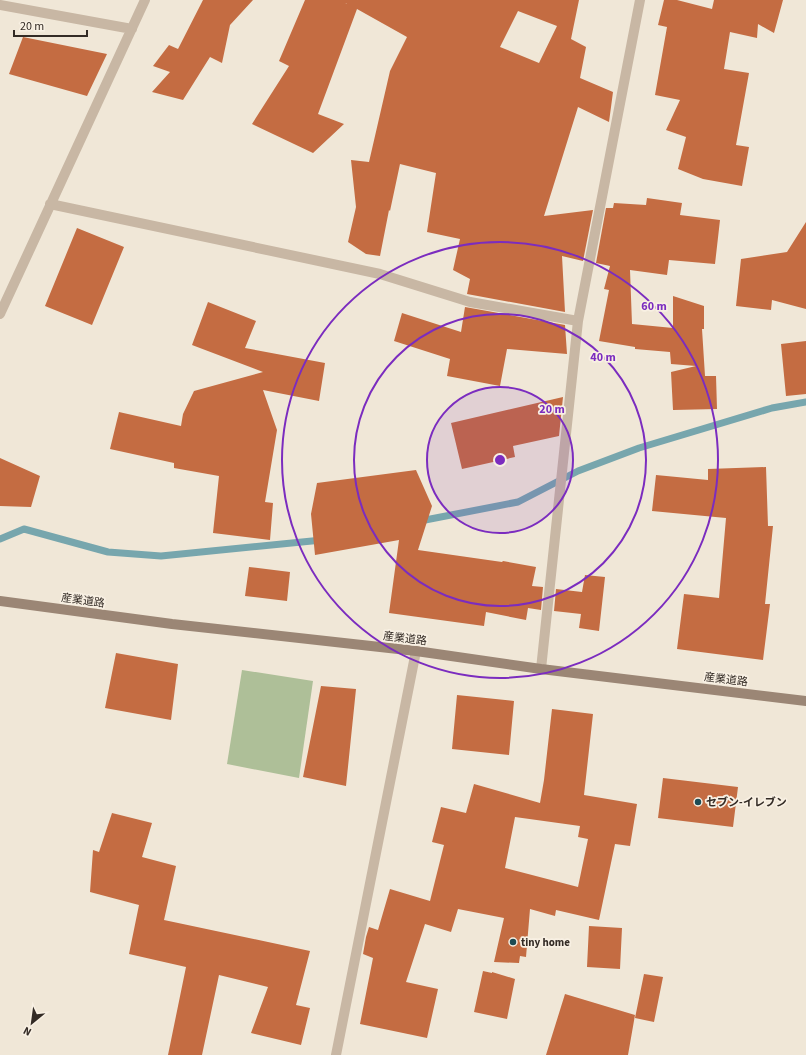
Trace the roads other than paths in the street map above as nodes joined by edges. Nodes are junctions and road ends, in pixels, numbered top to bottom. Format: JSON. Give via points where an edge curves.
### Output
{"nodes":[{"id":1,"x":145,"y":0,"type":"edge"},
{"id":2,"x":640,"y":0,"type":"edge"},
{"id":3,"x":0,"y":5,"type":"edge"},
{"id":4,"x":132,"y":29,"type":"junction"},
{"id":5,"x":50,"y":204,"type":"junction"},
{"id":6,"x":0,"y":314,"type":"edge"},
{"id":7,"x":578,"y":321,"type":"junction"},
{"id":8,"x":0,"y":601,"type":"edge"},
{"id":9,"x":416,"y":651,"type":"junction"},
{"id":10,"x":541,"y":669,"type":"junction"},
{"id":11,"x":806,"y":701,"type":"edge"},
{"id":12,"x":336,"y":1055,"type":"edge"}],
"edges":[{"from":1,"to":4,"type":"street"},
{"from":2,"to":7,"type":"street"},
{"from":3,"to":4,"type":"street"},
{"from":4,"to":5,"type":"street"},
{"from":5,"to":6,"type":"street"},
{"from":5,"to":7,"type":"street","via":[[380,274],[470,302]]},
{"from":7,"to":10,"type":"street"},
{"from":8,"to":9,"type":"street","name":"産業道路","via":[[172,624]]},
{"from":9,"to":10,"type":"street","name":"産業道路"},
{"from":9,"to":12,"type":"street"},
{"from":10,"to":11,"type":"street","name":"産業道路"}]}
